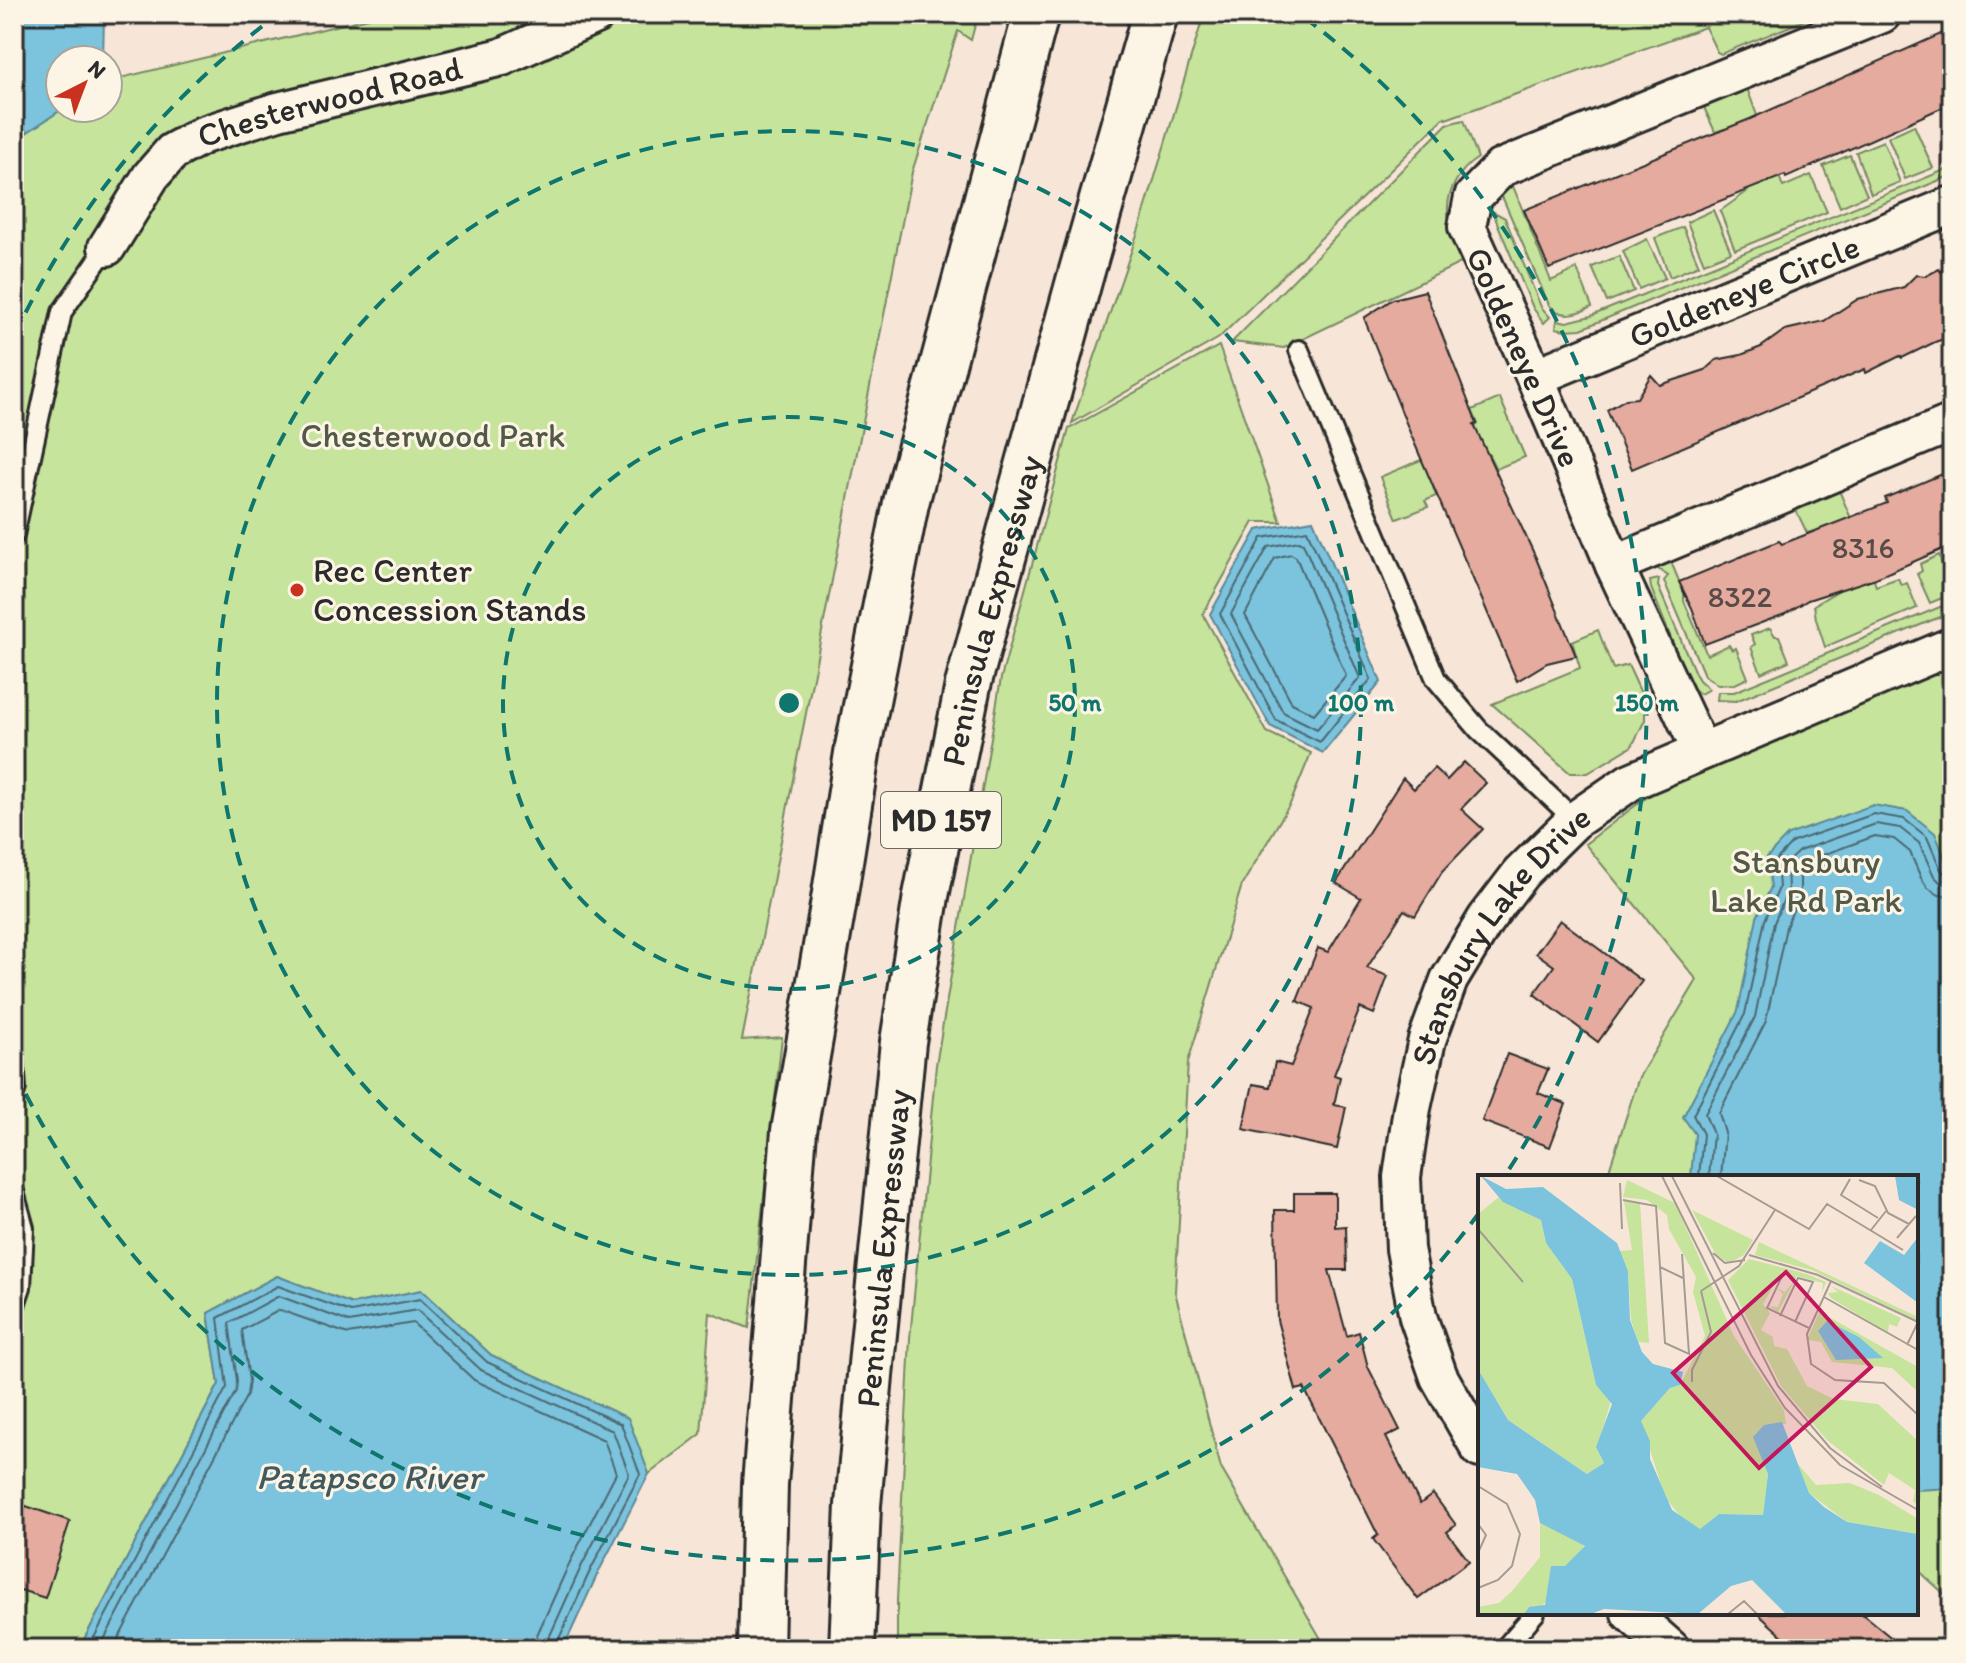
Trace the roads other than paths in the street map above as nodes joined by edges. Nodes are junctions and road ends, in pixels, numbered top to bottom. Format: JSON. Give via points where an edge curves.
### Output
{"nodes":[{"id":1,"x":597,"y":14,"type":"edge"},
{"id":2,"x":1036,"y":14,"type":"edge"},
{"id":3,"x":1155,"y":14,"type":"edge"},
{"id":4,"x":1882,"y":14,"type":"edge"},
{"id":5,"x":1952,"y":205,"type":"edge"},
{"id":6,"x":107,"y":247,"type":"joint"},
{"id":7,"x":1299,"y":350,"type":"dead end"},
{"id":8,"x":1535,"y":377,"type":"junction"},
{"id":9,"x":1952,"y":423,"type":"edge"},
{"id":10,"x":14,"y":535,"type":"edge"},
{"id":11,"x":1614,"y":565,"type":"junction"},
{"id":12,"x":1952,"y":646,"type":"edge"},
{"id":13,"x":1701,"y":751,"type":"junction"},
{"id":14,"x":1575,"y":820,"type":"junction"},
{"id":15,"x":14,"y":1060,"type":"edge"},
{"id":16,"x":14,"y":1093,"type":"edge"},
{"id":17,"x":14,"y":1192,"type":"edge"},
{"id":18,"x":14,"y":1308,"type":"edge"},
{"id":19,"x":1478,"y":1445,"type":"edge"},
{"id":20,"x":1533,"y":1615,"type":"edge"},
{"id":21,"x":1632,"y":1615,"type":"edge"},
{"id":22,"x":761,"y":1649,"type":"edge"},
{"id":23,"x":852,"y":1649,"type":"edge"},
{"id":24,"x":1504,"y":1649,"type":"edge"},
{"id":25,"x":1671,"y":1649,"type":"edge"}],
"edges":[{"from":1,"to":6,"type":"street","name":"Chesterwood Road","via":[[502,57],[278,111],[203,135],[172,152],[151,176]]},
{"from":2,"to":22,"type":"main road","number":"MD 157","via":[[906,503],[858,747],[794,1131],[765,1484]]},
{"from":3,"to":23,"type":"main road","name":"Peninsula Expressway","number":"MD 157","via":[[968,685],[926,896],[903,1042],[876,1307],[858,1505]]},
{"from":4,"to":8,"type":"street","name":"Goldeneye Drive","via":[[1501,168],[1473,197],[1467,227]]},
{"from":5,"to":8,"type":"street","name":"Goldeneye Circle"},
{"from":6,"to":10,"type":"lane","via":[[62,312]]},
{"from":7,"to":14,"type":"lane","via":[[1436,679],[1479,730]]},
{"from":8,"to":11,"type":"street","name":"Goldeneye Drive"},
{"from":9,"to":11,"type":"street"},
{"from":11,"to":13,"type":"street","name":"Goldeneye Drive"},
{"from":12,"to":13,"type":"street","name":"Stansbury Lake Drive"},
{"from":13,"to":14,"type":"street","name":"Stansbury Lake Drive","via":[[1630,782]]},
{"from":14,"to":19,"type":"street","name":"Stansbury Lake Drive","via":[[1521,873],[1449,980],[1427,1040],[1412,1108],[1402,1177],[1407,1263],[1418,1317],[1439,1377]]},
{"from":15,"to":16,"type":"lane"},
{"from":17,"to":18,"type":"lane","via":[[24,1228],[21,1287]]},
{"from":20,"to":24,"type":"lane"},
{"from":21,"to":25,"type":"street"}]}
